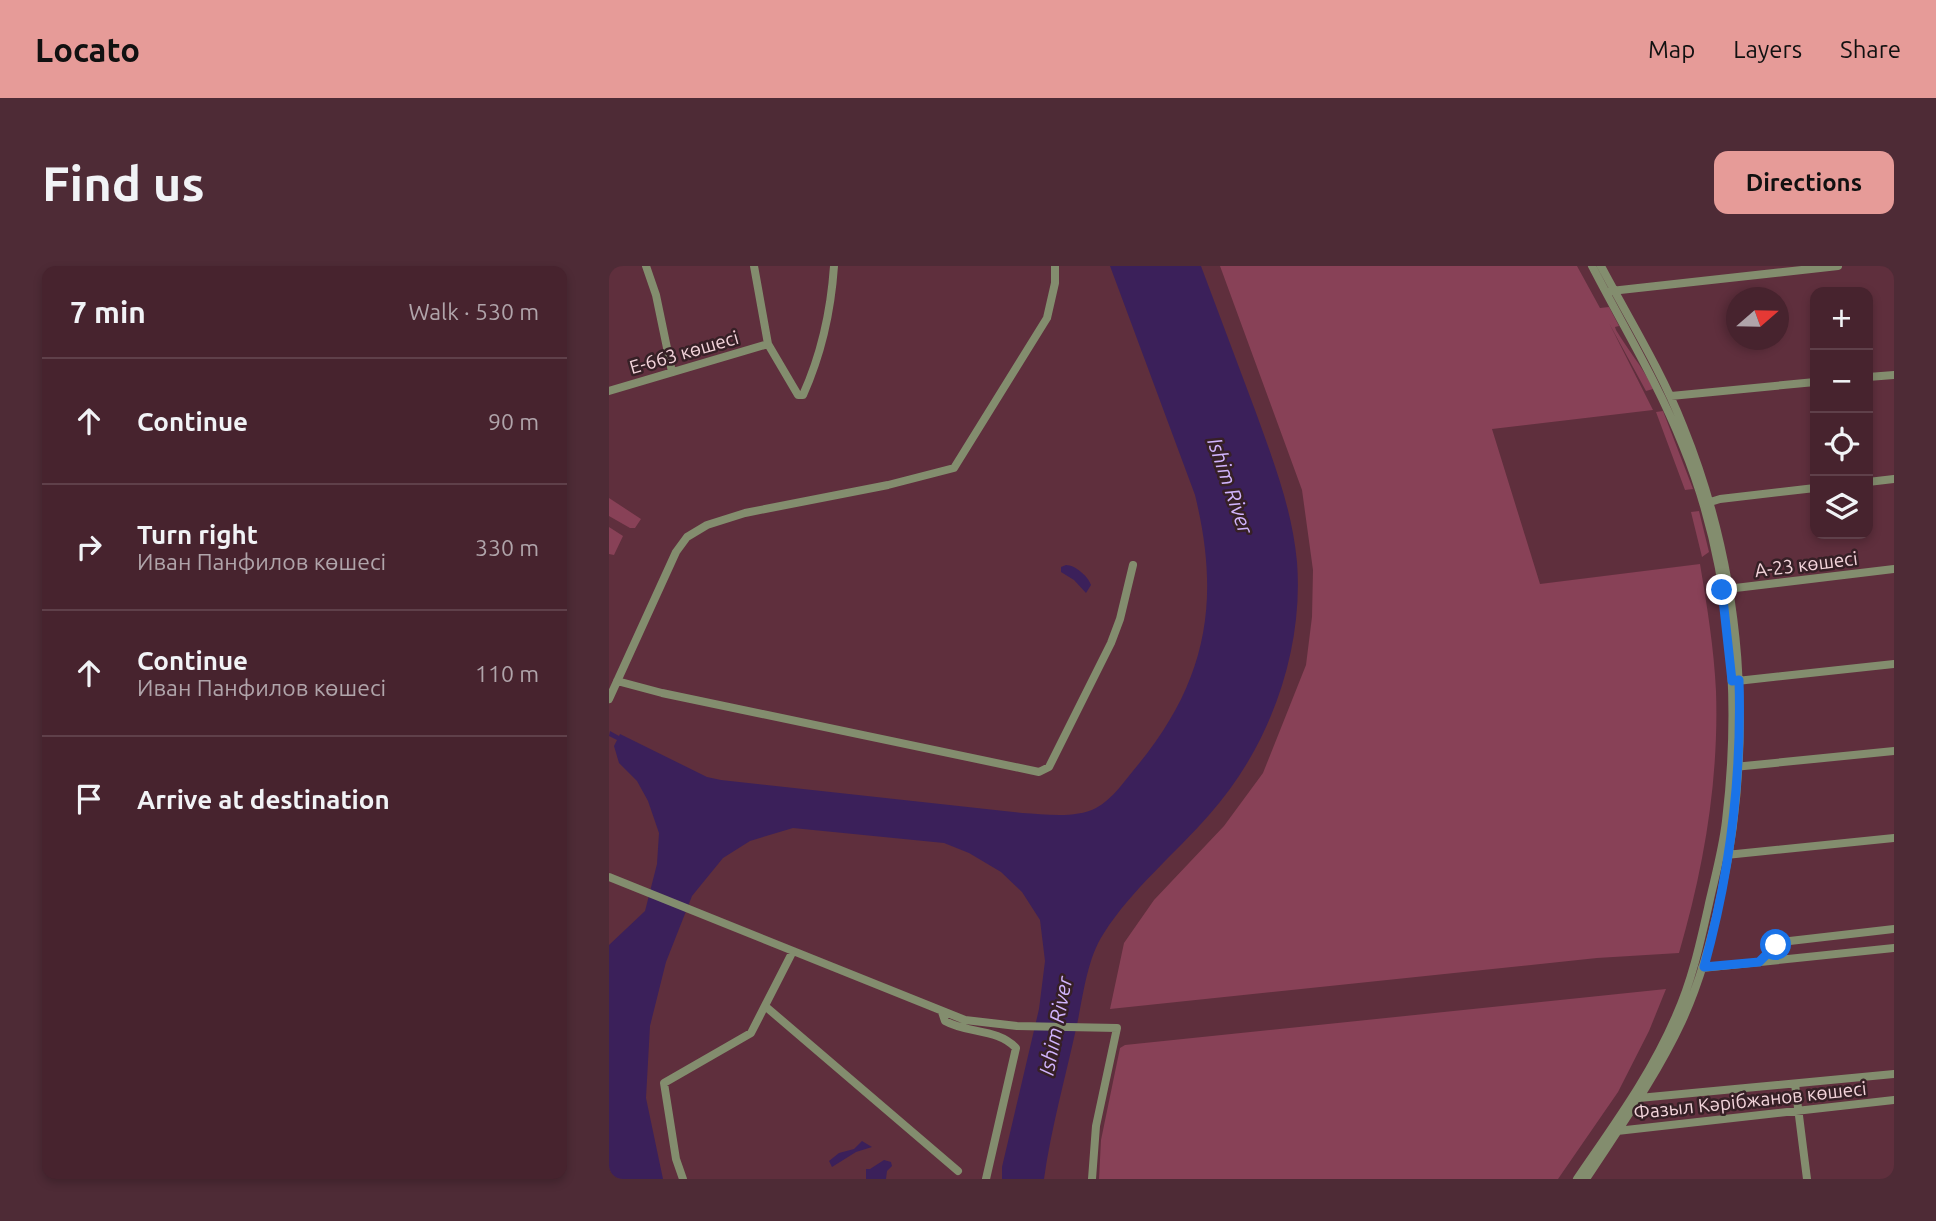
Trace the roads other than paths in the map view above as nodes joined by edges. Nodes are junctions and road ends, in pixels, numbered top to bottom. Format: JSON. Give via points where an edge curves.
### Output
{"nodes":[{"id":1,"x":646,"y":266,"type":"edge"},
{"id":2,"x":754,"y":266,"type":"edge"},
{"id":3,"x":834,"y":266,"type":"edge"},
{"id":4,"x":1055,"y":266,"type":"edge"},
{"id":5,"x":1592,"y":266,"type":"edge"},
{"id":6,"x":1601,"y":266,"type":"edge"},
{"id":7,"x":1838,"y":266,"type":"edge"},
{"id":8,"x":1610,"y":291,"type":"junction"},
{"id":9,"x":768,"y":344,"type":"junction"},
{"id":10,"x":672,"y":372,"type":"junction"},
{"id":11,"x":1894,"y":375,"type":"edge"},
{"id":12,"x":1873,"y":377,"type":"edge"},
{"id":13,"x":1810,"y":383,"type":"edge"},
{"id":14,"x":609,"y":391,"type":"edge"},
{"id":15,"x":1671,"y":397,"type":"junction"},
{"id":16,"x":1894,"y":479,"type":"edge"},
{"id":17,"x":1873,"y":481,"type":"edge"},
{"id":18,"x":1810,"y":489,"type":"edge"},
{"id":19,"x":1707,"y":503,"type":"junction"},
{"id":20,"x":1133,"y":565,"type":"dead end"},
{"id":21,"x":1894,"y":569,"type":"edge"},
{"id":22,"x":1726,"y":589,"type":"junction"},
{"id":23,"x":1894,"y":664,"type":"edge"},
{"id":24,"x":617,"y":681,"type":"junction"},
{"id":25,"x":1735,"y":681,"type":"junction"},
{"id":26,"x":609,"y":699,"type":"edge"},
{"id":27,"x":1894,"y":751,"type":"edge"},
{"id":28,"x":1735,"y":767,"type":"junction"},
{"id":29,"x":1894,"y":838,"type":"edge"},
{"id":30,"x":1730,"y":855,"type":"junction"},
{"id":31,"x":1720,"y":856,"type":"junction"},
{"id":32,"x":609,"y":877,"type":"edge"},
{"id":33,"x":1894,"y":929,"type":"edge"},
{"id":34,"x":1894,"y":947,"type":"edge"},
{"id":35,"x":793,"y":951,"type":"junction"},
{"id":36,"x":1759,"y":962,"type":"junction"},
{"id":37,"x":1699,"y":968,"type":"junction"},
{"id":38,"x":765,"y":1006,"type":"junction"},
{"id":39,"x":941,"y":1012,"type":"junction"},
{"id":40,"x":1894,"y":1073,"type":"edge"},
{"id":41,"x":1795,"y":1084,"type":"junction"},
{"id":42,"x":1637,"y":1098,"type":"junction"},
{"id":43,"x":1894,"y":1100,"type":"edge"},
{"id":44,"x":1799,"y":1110,"type":"junction"},
{"id":45,"x":1614,"y":1130,"type":"junction"},
{"id":46,"x":958,"y":1171,"type":"dead end"},
{"id":47,"x":683,"y":1179,"type":"edge"},
{"id":48,"x":986,"y":1179,"type":"edge"},
{"id":49,"x":1092,"y":1179,"type":"edge"},
{"id":50,"x":1577,"y":1179,"type":"edge"},
{"id":51,"x":1586,"y":1179,"type":"edge"},
{"id":52,"x":1807,"y":1179,"type":"edge"}],
"edges":[{"from":1,"to":10,"type":"street"},
{"from":2,"to":9,"type":"street","name":"Е-663 көшесі"},
{"from":3,"to":9,"type":"street","name":"Е-663 көшесі","via":[[817,364],[803,395],[798,395]]},
{"from":4,"to":24,"type":"street","via":[[1047,318],[1038,336],[954,468],[745,513],[687,537]]},
{"from":5,"to":8,"type":"street"},
{"from":6,"to":8,"type":"street"},
{"from":7,"to":8,"type":"street"},
{"from":8,"to":15,"type":"street"},
{"from":8,"to":19,"type":"street","via":[[1663,397]]},
{"from":9,"to":10,"type":"street","name":"Е-663 көшесі"},
{"from":10,"to":14,"type":"street","name":"Е-663 көшесі"},
{"from":11,"to":12,"type":"street"},
{"from":13,"to":15,"type":"street"},
{"from":15,"to":19,"type":"street"},
{"from":16,"to":17,"type":"street"},
{"from":18,"to":19,"type":"street"},
{"from":19,"to":22,"type":"street"},
{"from":20,"to":24,"type":"street","via":[[1111,643],[1049,767],[1039,772]]},
{"from":21,"to":22,"type":"street","name":"А-23 көшесі"},
{"from":22,"to":25,"type":"street"},
{"from":23,"to":25,"type":"street"},
{"from":24,"to":26,"type":"street"},
{"from":25,"to":28,"type":"street"},
{"from":27,"to":28,"type":"street"},
{"from":28,"to":30,"type":"street"},
{"from":28,"to":31,"type":"street"},
{"from":29,"to":30,"type":"street"},
{"from":30,"to":31,"type":"street"},
{"from":30,"to":37,"type":"street"},
{"from":31,"to":37,"type":"street"},
{"from":32,"to":35,"type":"street"},
{"from":33,"to":36,"type":"street","via":[[1781,942]]},
{"from":34,"to":36,"type":"street"},
{"from":35,"to":38,"type":"street"},
{"from":35,"to":39,"type":"street"},
{"from":36,"to":37,"type":"street"},
{"from":37,"to":42,"type":"street","via":[[1683,1020]]},
{"from":38,"to":46,"type":"street"},
{"from":38,"to":47,"type":"street","via":[[751,1034],[664,1083]]},
{"from":39,"to":48,"type":"street","via":[[955,1027],[996,1034],[1016,1048]]},
{"from":39,"to":49,"type":"street","via":[[965,1020],[1017,1026],[1117,1028],[1096,1126]]},
{"from":40,"to":41,"type":"street"},
{"from":41,"to":42,"type":"street"},
{"from":41,"to":44,"type":"street"},
{"from":42,"to":45,"type":"street"},
{"from":43,"to":44,"type":"street","name":"Фазыл Кәрібжанов көшесі"},
{"from":44,"to":45,"type":"street","name":"Фазыл Кәрібжанов көшесі"},
{"from":44,"to":52,"type":"street"},
{"from":45,"to":50,"type":"street"},
{"from":45,"to":51,"type":"street"}]}
